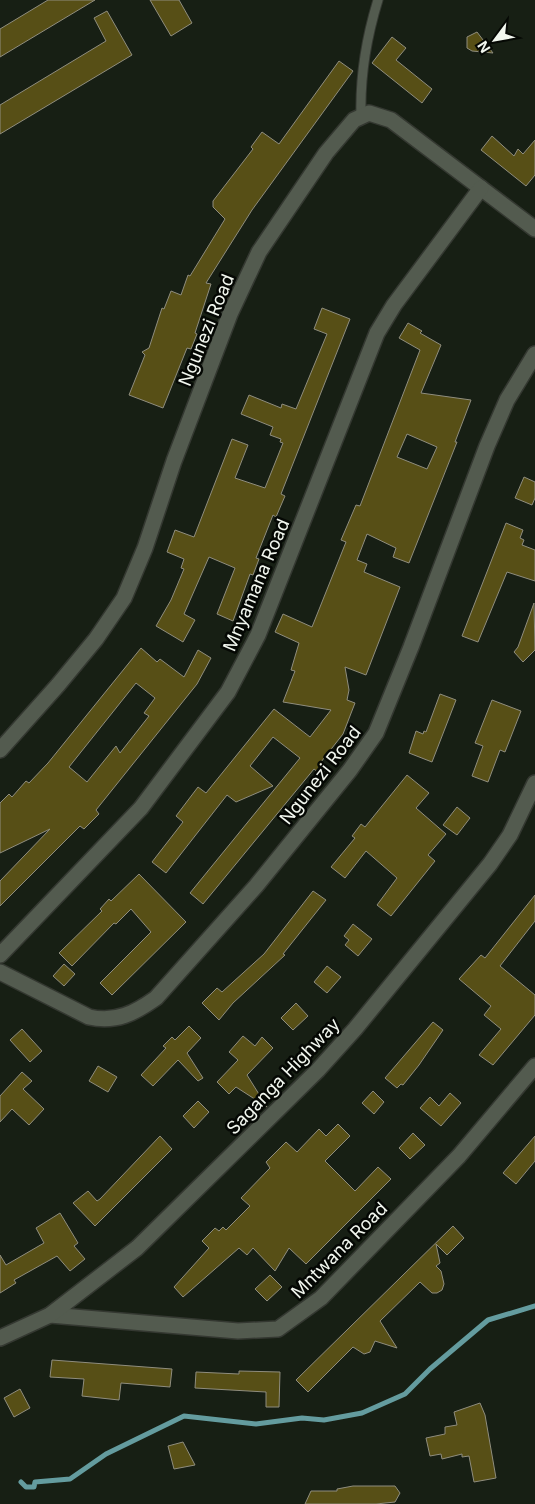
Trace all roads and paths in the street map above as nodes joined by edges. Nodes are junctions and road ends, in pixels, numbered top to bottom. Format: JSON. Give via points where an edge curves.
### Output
{"nodes":[{"id":1,"x":378,"y":0,"type":"edge"},
{"id":2,"x":361,"y":115,"type":"junction"},
{"id":3,"x":481,"y":188,"type":"junction"},
{"id":4,"x":535,"y":229,"type":"edge"},
{"id":5,"x":535,"y":354,"type":"edge"},
{"id":6,"x":0,"y":750,"type":"edge"},
{"id":7,"x":535,"y":783,"type":"edge"},
{"id":8,"x":0,"y":955,"type":"edge"},
{"id":9,"x":0,"y":972,"type":"edge"},
{"id":10,"x":535,"y":1066,"type":"edge"},
{"id":11,"x":50,"y":1315,"type":"junction"},
{"id":12,"x":0,"y":1338,"type":"edge"}],
"edges":[{"from":1,"to":2,"type":"lane","via":[[362,65]]},
{"from":2,"to":3,"type":"street","via":[[378,114],[391,120]]},
{"from":2,"to":6,"type":"street","name":"Ngunezi Road","via":[[326,153],[259,252],[230,314],[124,598],[96,639]]},
{"from":3,"to":4,"type":"street"},
{"from":3,"to":8,"type":"street","name":"Mnyamana Road","via":[[394,305],[378,333],[262,627],[228,692],[141,808]]},
{"from":5,"to":9,"type":"street","name":"Ngunezi Road","via":[[507,400],[487,446],[376,733],[256,886],[156,998],[121,1018],[101,1020],[89,1017]]},
{"from":7,"to":11,"type":"street","name":"Saganga Highway","via":[[510,836],[490,864],[343,1043],[137,1248]]},
{"from":10,"to":11,"type":"street","name":"Mntwana Road","via":[[459,1156],[321,1298],[278,1329],[238,1331]]},
{"from":11,"to":12,"type":"street","name":"Saganga Highway"}]}
